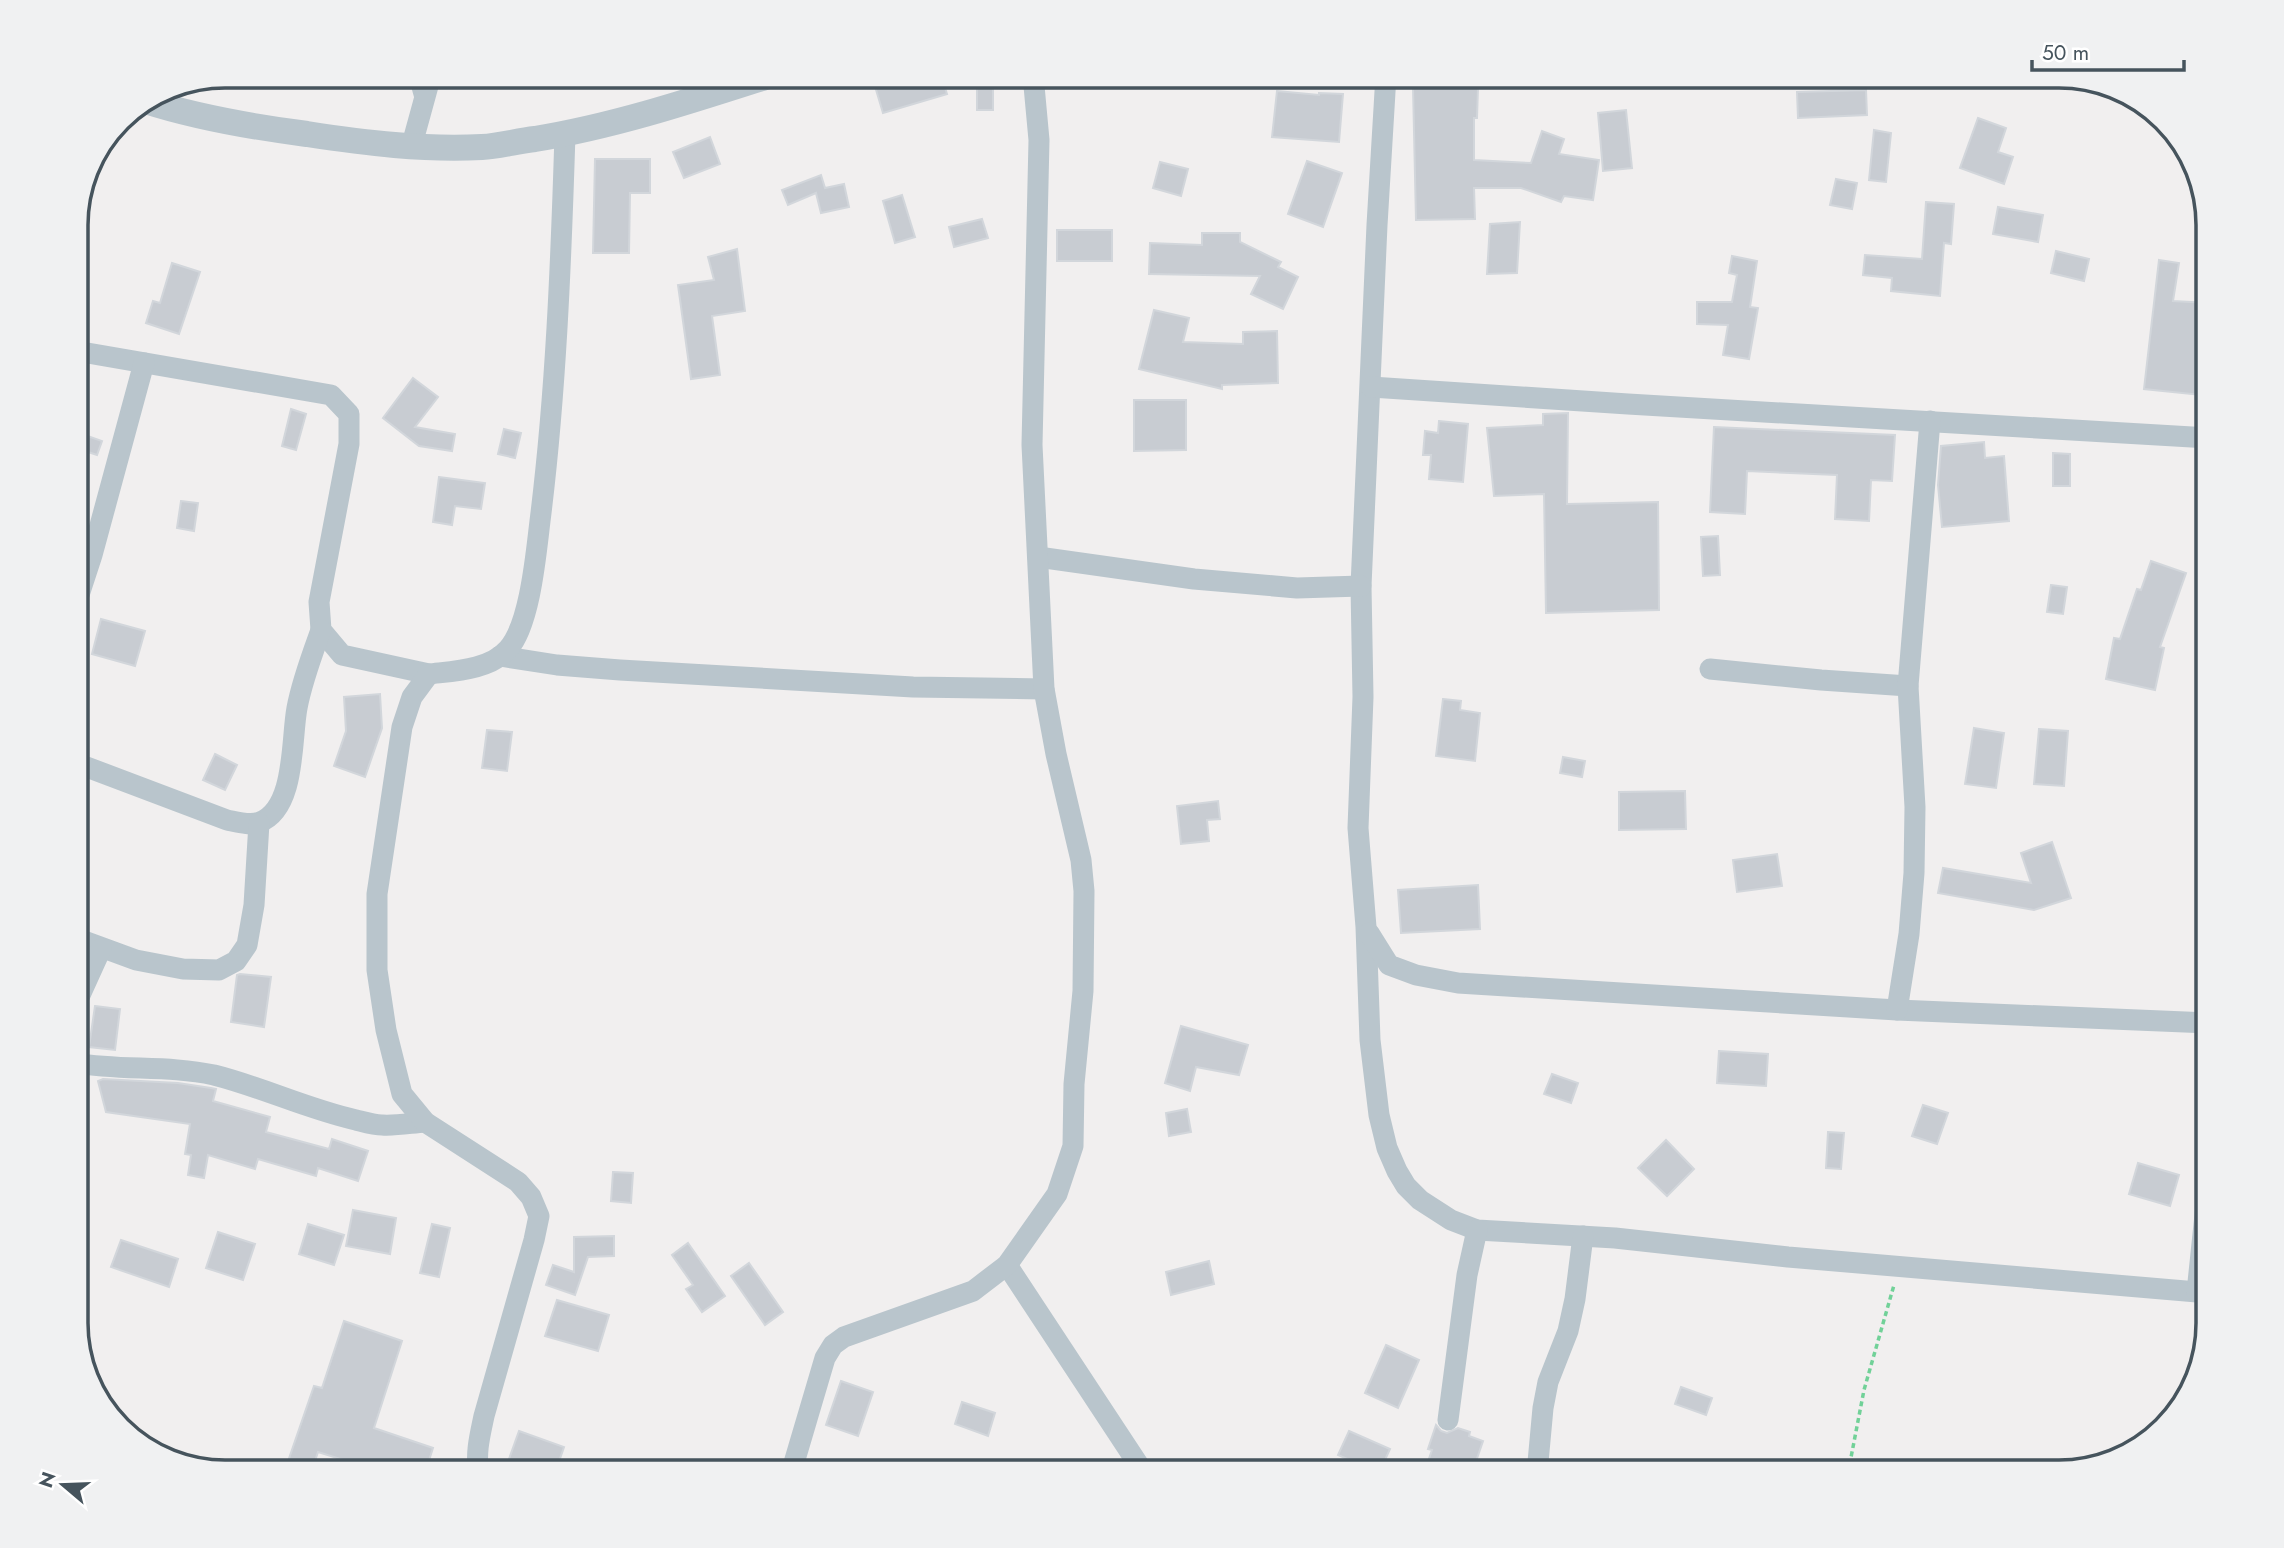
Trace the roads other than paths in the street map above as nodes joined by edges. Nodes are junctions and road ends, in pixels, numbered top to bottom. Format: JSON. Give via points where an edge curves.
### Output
{"nodes":[{"id":1,"x":417,"y":88,"type":"edge"},
{"id":2,"x":428,"y":88,"type":"edge"},
{"id":3,"x":730,"y":88,"type":"edge"},
{"id":4,"x":1034,"y":88,"type":"edge"},
{"id":5,"x":1385,"y":88,"type":"edge"},
{"id":6,"x":160,"y":105,"type":"edge"},
{"id":7,"x":422,"y":107,"type":"junction"},
{"id":8,"x":565,"y":134,"type":"junction"},
{"id":9,"x":411,"y":148,"type":"junction"},
{"id":10,"x":88,"y":353,"type":"edge"},
{"id":11,"x":145,"y":363,"type":"junction"},
{"id":12,"x":1371,"y":387,"type":"junction"},
{"id":13,"x":1930,"y":421,"type":"junction"},
{"id":14,"x":2196,"y":437,"type":"edge"},
{"id":15,"x":1038,"y":557,"type":"junction"},
{"id":16,"x":88,"y":567,"type":"edge"},
{"id":17,"x":1361,"y":586,"type":"junction"},
{"id":18,"x":321,"y":629,"type":"junction"},
{"id":19,"x":500,"y":656,"type":"junction"},
{"id":20,"x":1710,"y":669,"type":"dead end"},
{"id":21,"x":429,"y":674,"type":"junction"},
{"id":22,"x":1908,"y":686,"type":"junction"},
{"id":23,"x":1044,"y":689,"type":"junction"},
{"id":24,"x":88,"y":768,"type":"edge"},
{"id":25,"x":259,"y":823,"type":"junction"},
{"id":26,"x":1366,"y":928,"type":"junction"},
{"id":27,"x":88,"y":944,"type":"edge"},
{"id":28,"x":101,"y":949,"type":"junction"},
{"id":29,"x":88,"y":978,"type":"edge"},
{"id":30,"x":1897,"y":1010,"type":"junction"},
{"id":31,"x":2196,"y":1022,"type":"edge"},
{"id":32,"x":88,"y":1064,"type":"edge"},
{"id":33,"x":425,"y":1122,"type":"junction"},
{"id":34,"x":1477,"y":1230,"type":"junction"},
{"id":35,"x":1583,"y":1236,"type":"junction"},
{"id":36,"x":1007,"y":1265,"type":"junction"},
{"id":37,"x":2196,"y":1291,"type":"edge"},
{"id":38,"x":1448,"y":1420,"type":"dead end"},
{"id":39,"x":477,"y":1460,"type":"edge"},
{"id":40,"x":795,"y":1460,"type":"edge"},
{"id":41,"x":1135,"y":1460,"type":"edge"},
{"id":42,"x":1538,"y":1460,"type":"edge"}],
"edges":[{"from":1,"to":7,"type":"lane"},
{"from":2,"to":7,"type":"street"},
{"from":3,"to":8,"type":"street"},
{"from":4,"to":15,"type":"street","via":[[1039,140],[1032,445]]},
{"from":5,"to":12,"type":"street"},
{"from":6,"to":9,"type":"street","via":[[240,125]]},
{"from":7,"to":9,"type":"street"},
{"from":8,"to":9,"type":"street","via":[[484,147]]},
{"from":8,"to":19,"type":"street","via":[[551,434],[527,603],[509,649]]},
{"from":10,"to":11,"type":"street"},
{"from":11,"to":16,"type":"street"},
{"from":11,"to":18,"type":"street","via":[[331,395],[349,414],[349,444],[319,602]]},
{"from":12,"to":13,"type":"street"},
{"from":12,"to":17,"type":"street"},
{"from":13,"to":14,"type":"street"},
{"from":13,"to":22,"type":"street"},
{"from":15,"to":17,"type":"street","via":[[1194,579],[1297,588]]},
{"from":15,"to":23,"type":"street"},
{"from":17,"to":26,"type":"street","via":[[1358,828]]},
{"from":18,"to":21,"type":"street","via":[[342,655]]},
{"from":18,"to":25,"type":"street","via":[[298,704],[287,786],[279,804]]},
{"from":19,"to":21,"type":"street","via":[[471,667]]},
{"from":19,"to":23,"type":"street","via":[[620,670],[913,687]]},
{"from":20,"to":22,"type":"street"},
{"from":21,"to":33,"type":"street","via":[[412,697],[402,727],[377,894],[377,970],[386,1030],[402,1094]]},
{"from":22,"to":30,"type":"street","via":[[1914,873]]},
{"from":23,"to":36,"type":"street","via":[[1081,860],[1083,991],[1073,1146],[1056,1194]]},
{"from":24,"to":25,"type":"street","via":[[228,820]]},
{"from":25,"to":28,"type":"street","via":[[254,905],[247,945],[236,961],[219,970],[183,969]]},
{"from":26,"to":30,"type":"street","via":[[1397,970],[1458,983]]},
{"from":26,"to":34,"type":"street","via":[[1370,1040],[1387,1148],[1401,1179],[1420,1200]]},
{"from":27,"to":28,"type":"street"},
{"from":28,"to":29,"type":"street"},
{"from":30,"to":31,"type":"street"},
{"from":32,"to":33,"type":"street","via":[[214,1075],[382,1125]]},
{"from":33,"to":39,"type":"street","via":[[517,1182],[531,1197],[539,1216],[484,1416]]},
{"from":34,"to":35,"type":"street"},
{"from":34,"to":38,"type":"street"},
{"from":35,"to":37,"type":"street"},
{"from":35,"to":42,"type":"street","via":[[1568,1331],[1548,1382]]},
{"from":36,"to":40,"type":"street","via":[[973,1291],[844,1337],[833,1345],[821,1369]]},
{"from":36,"to":41,"type":"street"}]}
